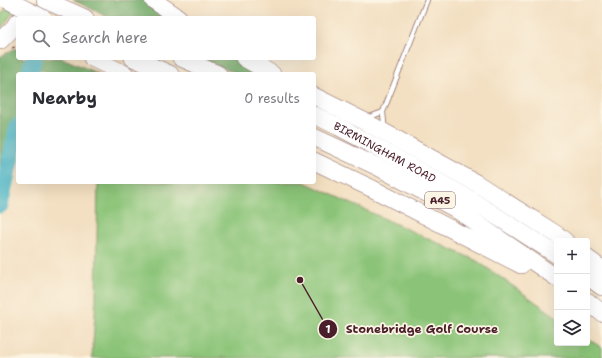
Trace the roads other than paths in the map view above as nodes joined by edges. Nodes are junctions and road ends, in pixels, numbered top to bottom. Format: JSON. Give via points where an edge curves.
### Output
{"nodes":[{"id":1,"x":7,"y":0,"type":"edge"},
{"id":2,"x":27,"y":0,"type":"edge"},
{"id":3,"x":45,"y":0,"type":"edge"},
{"id":4,"x":153,"y":0,"type":"edge"},
{"id":5,"x":427,"y":0,"type":"edge"},
{"id":6,"x":78,"y":15,"type":"edge"},
{"id":7,"x":21,"y":16,"type":"edge"},
{"id":8,"x":39,"y":16,"type":"edge"},
{"id":9,"x":176,"y":16,"type":"edge"},
{"id":10,"x":16,"y":24,"type":"edge"},
{"id":11,"x":8,"y":38,"type":"edge"},
{"id":12,"x":96,"y":60,"type":"edge"},
{"id":13,"x":138,"y":60,"type":"edge"},
{"id":14,"x":186,"y":60,"type":"edge"},
{"id":15,"x":248,"y":60,"type":"edge"},
{"id":16,"x":121,"y":72,"type":"edge"},
{"id":17,"x":165,"y":72,"type":"edge"},
{"id":18,"x":213,"y":72,"type":"edge"},
{"id":19,"x":268,"y":72,"type":"edge"},
{"id":20,"x":316,"y":97,"type":"edge"},
{"id":21,"x":383,"y":112,"type":"junction"},
{"id":22,"x":316,"y":116,"type":"edge"},
{"id":23,"x":362,"y":120,"type":"junction"},
{"id":24,"x":388,"y":134,"type":"junction"},
{"id":25,"x":316,"y":138,"type":"edge"},
{"id":26,"x":316,"y":162,"type":"edge"},
{"id":27,"x":561,"y":238,"type":"edge"},
{"id":28,"x":554,"y":253,"type":"edge"},
{"id":29,"x":590,"y":260,"type":"edge"},
{"id":30,"x":602,"y":269,"type":"edge"},
{"id":31,"x":554,"y":276,"type":"edge"},
{"id":32,"x":590,"y":278,"type":"edge"},
{"id":33,"x":554,"y":281,"type":"edge"},
{"id":34,"x":602,"y":287,"type":"edge"},
{"id":35,"x":590,"y":303,"type":"edge"},
{"id":36,"x":602,"y":313,"type":"edge"}],
"edges":[{"from":1,"to":8,"type":"highway","bridge":true},
{"from":2,"to":7,"type":"highway"},
{"from":3,"to":6,"type":"highway"},
{"from":4,"to":9,"type":"highway"},
{"from":5,"to":21,"type":"lane"},
{"from":10,"to":11,"type":"highway"},
{"from":12,"to":16,"type":"highway"},
{"from":13,"to":17,"type":"highway"},
{"from":14,"to":18,"type":"highway"},
{"from":15,"to":19,"type":"highway"},
{"from":20,"to":23,"type":"highway"},
{"from":21,"to":23,"type":"lane"},
{"from":21,"to":24,"type":"lane"},
{"from":22,"to":28,"type":"highway","name":"BIRMINGHAM ROAD","number":"A45","via":[[468,198]]},
{"from":23,"to":24,"type":"highway"},
{"from":24,"to":27,"type":"highway","via":[[476,183]]},
{"from":25,"to":31,"type":"highway","name":"BIRMINGHAM ROAD","number":"A45","via":[[378,167],[454,208]]},
{"from":26,"to":33,"type":"highway"},
{"from":29,"to":30,"type":"highway"},
{"from":32,"to":34,"type":"highway"},
{"from":35,"to":36,"type":"highway"}]}
